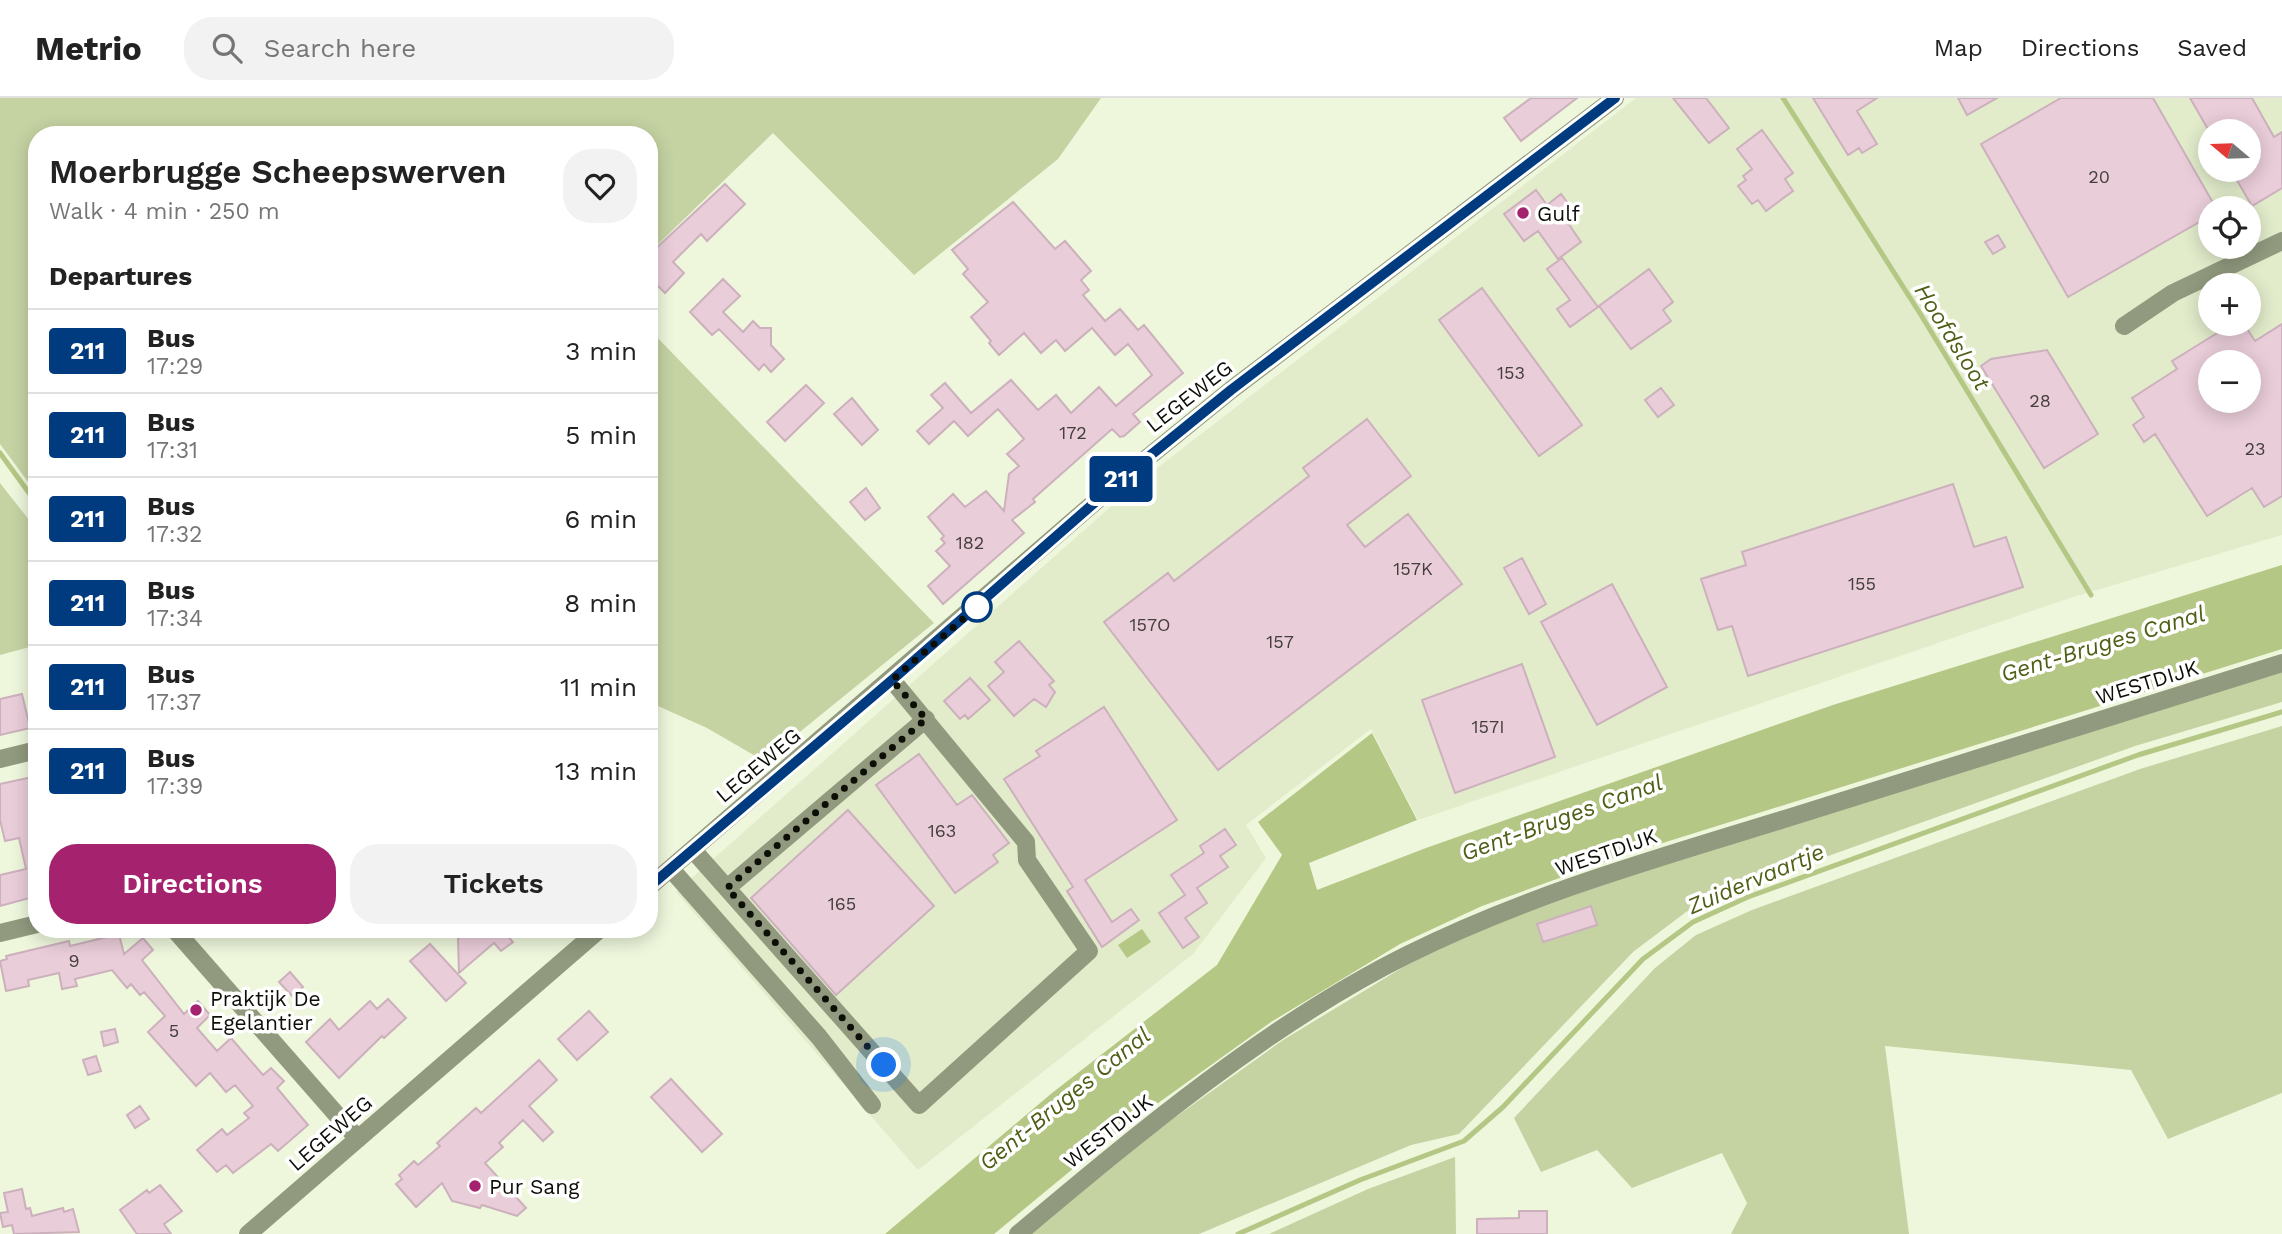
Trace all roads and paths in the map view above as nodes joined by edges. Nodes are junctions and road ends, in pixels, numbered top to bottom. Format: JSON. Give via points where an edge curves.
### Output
{"nodes":[{"id":1,"x":1615,"y":98,"type":"edge"},
{"id":2,"x":2282,"y":241,"type":"edge"},
{"id":3,"x":2124,"y":326,"type":"dead end"},
{"id":4,"x":2282,"y":663,"type":"edge"},
{"id":5,"x":892,"y":680,"type":"junction"},
{"id":6,"x":926,"y":719,"type":"junction"},
{"id":7,"x":28,"y":752,"type":"edge"},
{"id":8,"x":0,"y":759,"type":"edge"},
{"id":9,"x":693,"y":850,"type":"junction"},
{"id":10,"x":671,"y":869,"type":"junction"},
{"id":11,"x":658,"y":880,"type":"edge"},
{"id":12,"x":727,"y":888,"type":"junction"},
{"id":13,"x":28,"y":926,"type":"edge"},
{"id":14,"x":0,"y":933,"type":"edge"},
{"id":15,"x":182,"y":938,"type":"edge"},
{"id":16,"x":590,"y":938,"type":"edge"},
{"id":17,"x":872,"y":1105,"type":"dead end"},
{"id":18,"x":358,"y":1139,"type":"junction"},
{"id":19,"x":248,"y":1234,"type":"edge"},
{"id":20,"x":1018,"y":1234,"type":"edge"}],
"edges":[{"from":1,"to":5,"type":"street","name":"LEGEWEG","via":[[1231,390],[1125,476]]},
{"from":2,"to":3,"type":"street","via":[[2173,293]]},
{"from":4,"to":20,"type":"street","name":"WESTDIJK","via":[[1618,871],[1484,919],[1404,957],[1276,1034],[1122,1146]]},
{"from":5,"to":6,"type":"street"},
{"from":5,"to":9,"type":"street","name":"LEGEWEG"},
{"from":6,"to":12,"type":"street"},
{"from":6,"to":12,"type":"street","via":[[1026,842],[1027,860],[1090,951],[919,1105]]},
{"from":7,"to":8,"type":"street"},
{"from":9,"to":10,"type":"street","name":"LEGEWEG"},
{"from":9,"to":12,"type":"street"},
{"from":10,"to":11,"type":"street","name":"LEGEWEG"},
{"from":10,"to":17,"type":"street","via":[[819,1037]]},
{"from":13,"to":14,"type":"street"},
{"from":15,"to":18,"type":"street"},
{"from":16,"to":18,"type":"street","name":"LEGEWEG"},
{"from":18,"to":19,"type":"street","name":"LEGEWEG"}]}
